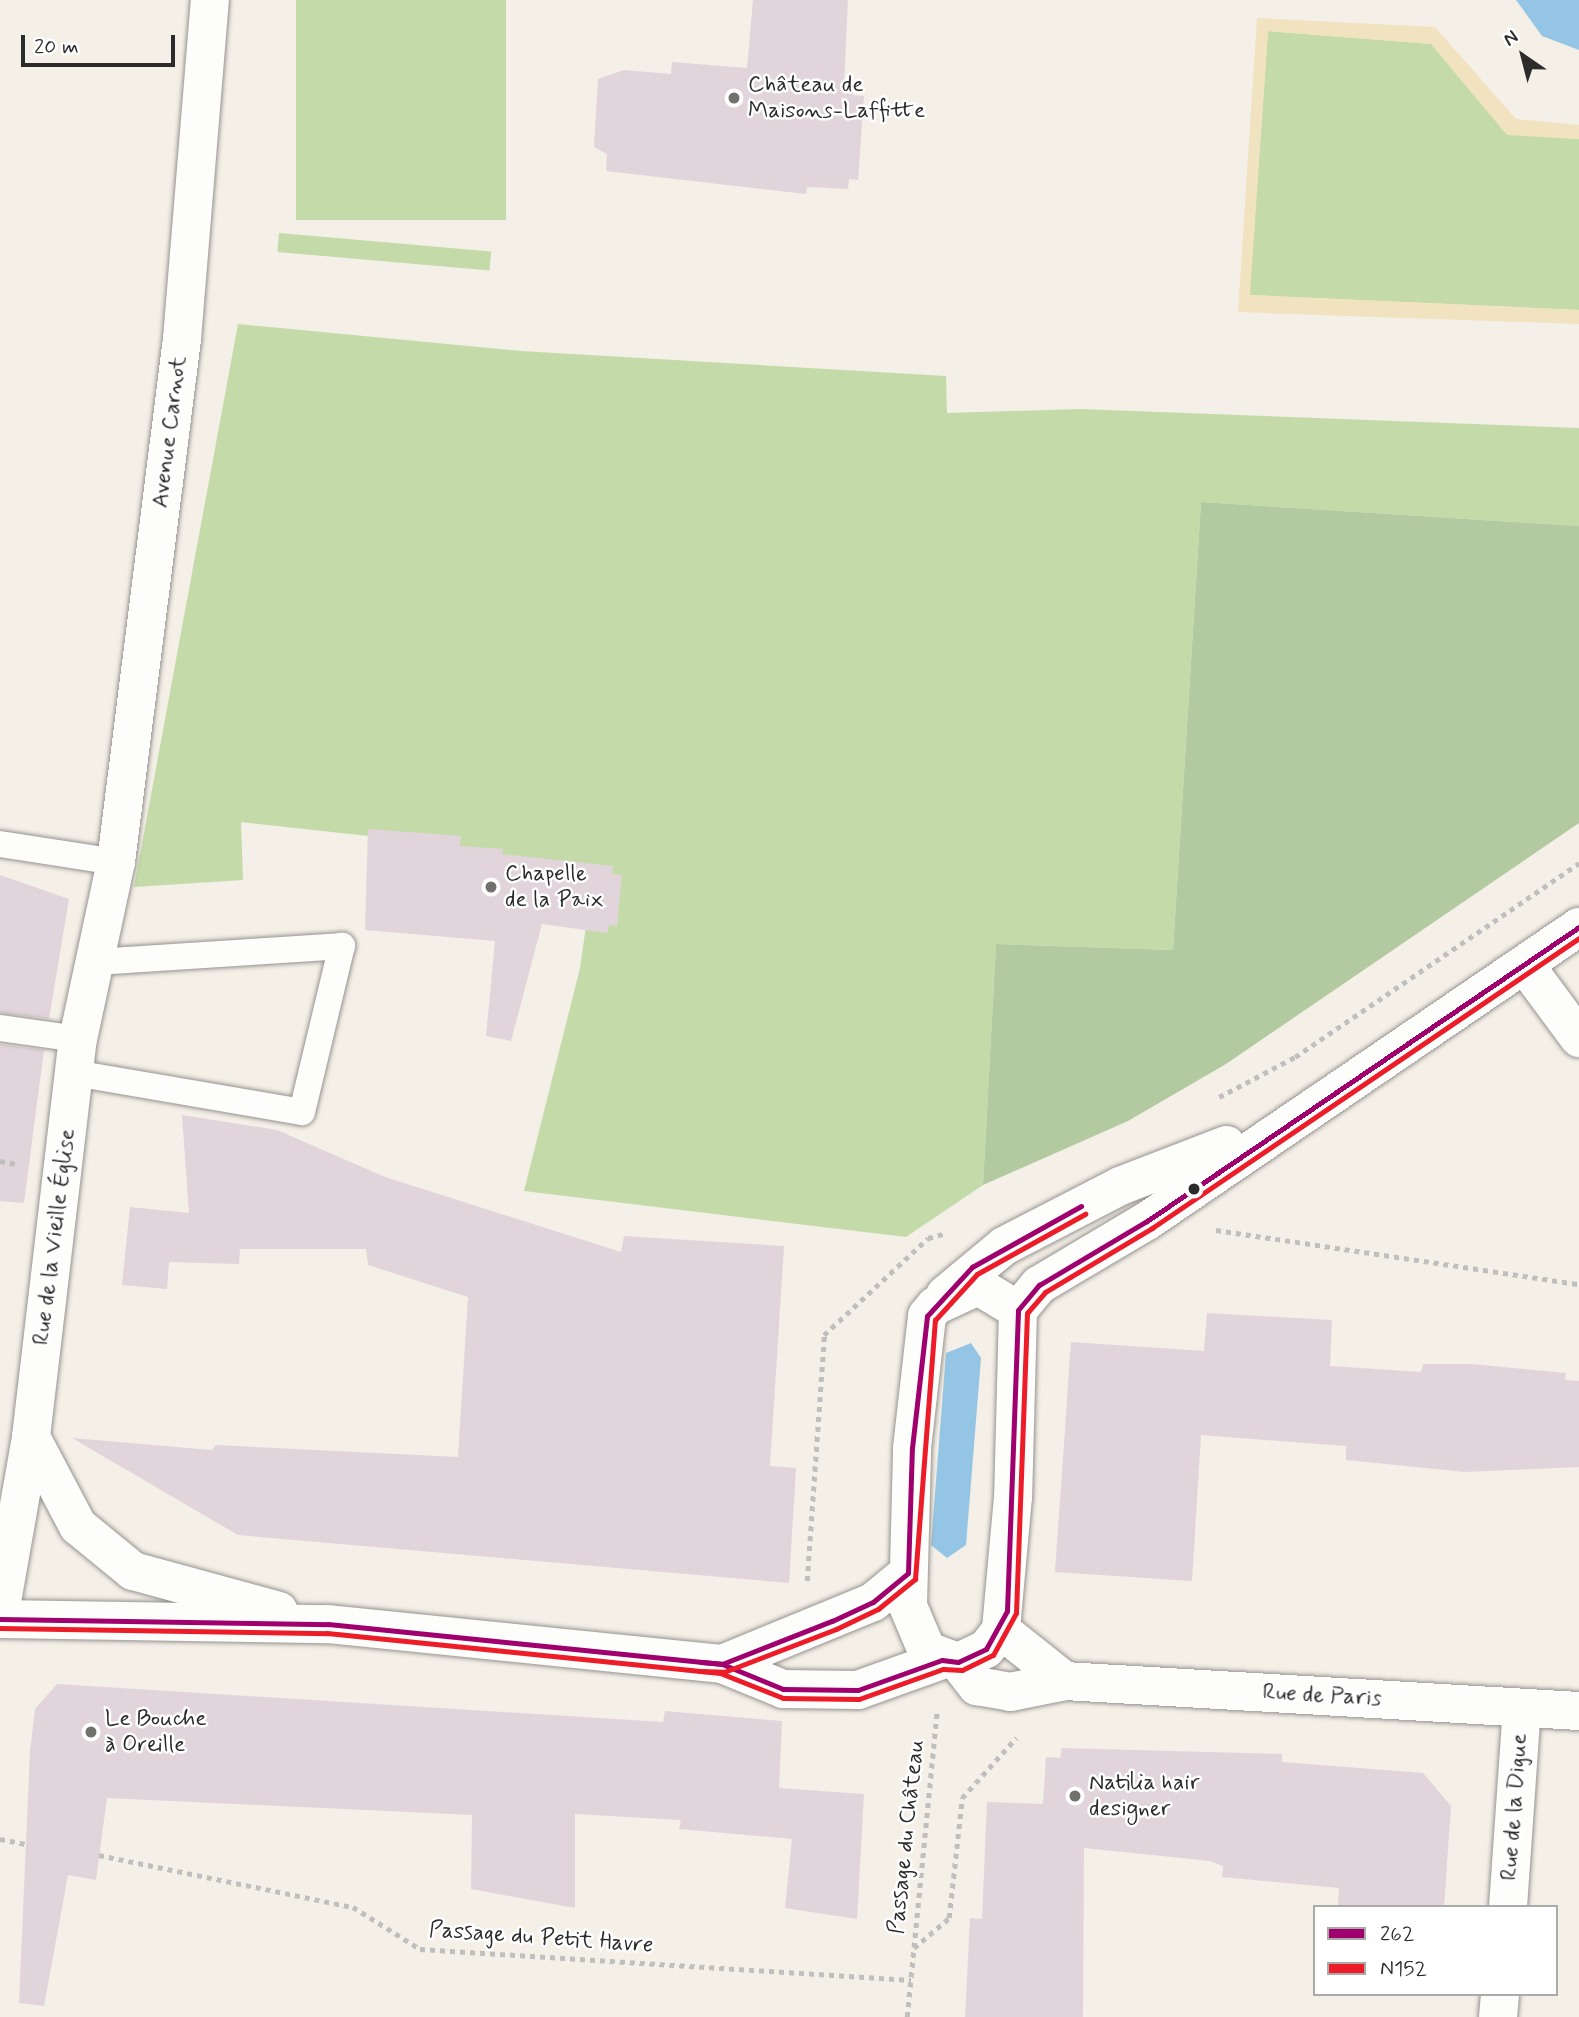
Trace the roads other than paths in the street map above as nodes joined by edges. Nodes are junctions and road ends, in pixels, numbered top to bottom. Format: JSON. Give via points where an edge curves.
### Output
{"nodes":[{"id":1,"x":210,"y":0,"type":"edge"},
{"id":2,"x":0,"y":844,"type":"edge"},
{"id":3,"x":116,"y":862,"type":"junction"},
{"id":4,"x":1579,"y":927,"type":"edge"},
{"id":5,"x":94,"y":962,"type":"junction"},
{"id":6,"x":1525,"y":965,"type":"junction"},
{"id":7,"x":0,"y":1027,"type":"edge"},
{"id":8,"x":1579,"y":1038,"type":"edge"},
{"id":9,"x":76,"y":1056,"type":"junction"},
{"id":10,"x":1280,"y":1125,"type":"junction"},
{"id":11,"x":935,"y":1306,"type":"junction"},
{"id":12,"x":1018,"y":1310,"type":"junction"},
{"id":13,"x":31,"y":1437,"type":"junction"},
{"id":14,"x":908,"y":1573,"type":"junction"},
{"id":15,"x":0,"y":1616,"type":"edge"},
{"id":16,"x":328,"y":1624,"type":"junction"},
{"id":17,"x":1000,"y":1630,"type":"junction"},
{"id":18,"x":950,"y":1661,"type":"junction"},
{"id":19,"x":722,"y":1664,"type":"junction"},
{"id":20,"x":1065,"y":1681,"type":"junction"},
{"id":21,"x":1522,"y":1708,"type":"junction"},
{"id":22,"x":1579,"y":1711,"type":"edge"},
{"id":23,"x":1508,"y":1905,"type":"edge"},
{"id":24,"x":1500,"y":1996,"type":"edge"},
{"id":25,"x":1498,"y":2017,"type":"edge"}],
"edges":[{"from":1,"to":3,"type":"main road","name":"Avenue Carnot","via":[[182,339]]},
{"from":2,"to":3,"type":"lane"},
{"from":3,"to":5,"type":"main road","name":"Rue de la Vieille Église"},
{"from":4,"to":6,"type":"main road"},
{"from":5,"to":9,"type":"main road","name":"Rue de la Vieille Église"},
{"from":5,"to":9,"type":"lane","via":[[342,946],[302,1112]]},
{"from":6,"to":8,"type":"main road"},
{"from":6,"to":10,"type":"main road"},
{"from":7,"to":9,"type":"lane"},
{"from":9,"to":13,"type":"main road","name":"Rue de la Vieille Église"},
{"from":10,"to":11,"type":"main road","via":[[1121,1186],[1004,1246]]},
{"from":10,"to":12,"type":"main road","via":[[1147,1221],[1038,1284]]},
{"from":11,"to":12,"type":"main road","via":[[978,1286]]},
{"from":11,"to":14,"type":"main road","name":"Rue de Paris","via":[[924,1329]]},
{"from":12,"to":17,"type":"main road","via":[[1013,1497]]},
{"from":13,"to":15,"type":"main road","name":"Rue de la Vieille Église"},
{"from":13,"to":16,"type":"main road","via":[[78,1526],[133,1571]]},
{"from":14,"to":18,"type":"main road","name":"Rue de Paris","via":[[916,1633]]},
{"from":14,"to":19,"type":"main road","via":[[873,1602]]},
{"from":15,"to":16,"type":"main road"},
{"from":16,"to":19,"type":"main road"},
{"from":17,"to":18,"type":"main road","via":[[986,1649]]},
{"from":17,"to":20,"type":"main road"},
{"from":18,"to":19,"type":"main road","via":[[858,1690],[783,1689]]},
{"from":18,"to":20,"type":"main road","name":"Rue de Paris","via":[[977,1686],[999,1690]]},
{"from":20,"to":21,"type":"main road","name":"Rue de Paris"},
{"from":21,"to":22,"type":"main road","name":"Rue de Paris"},
{"from":21,"to":23,"type":"main road","name":"Rue de la Digue"},
{"from":24,"to":25,"type":"main road"}]}
